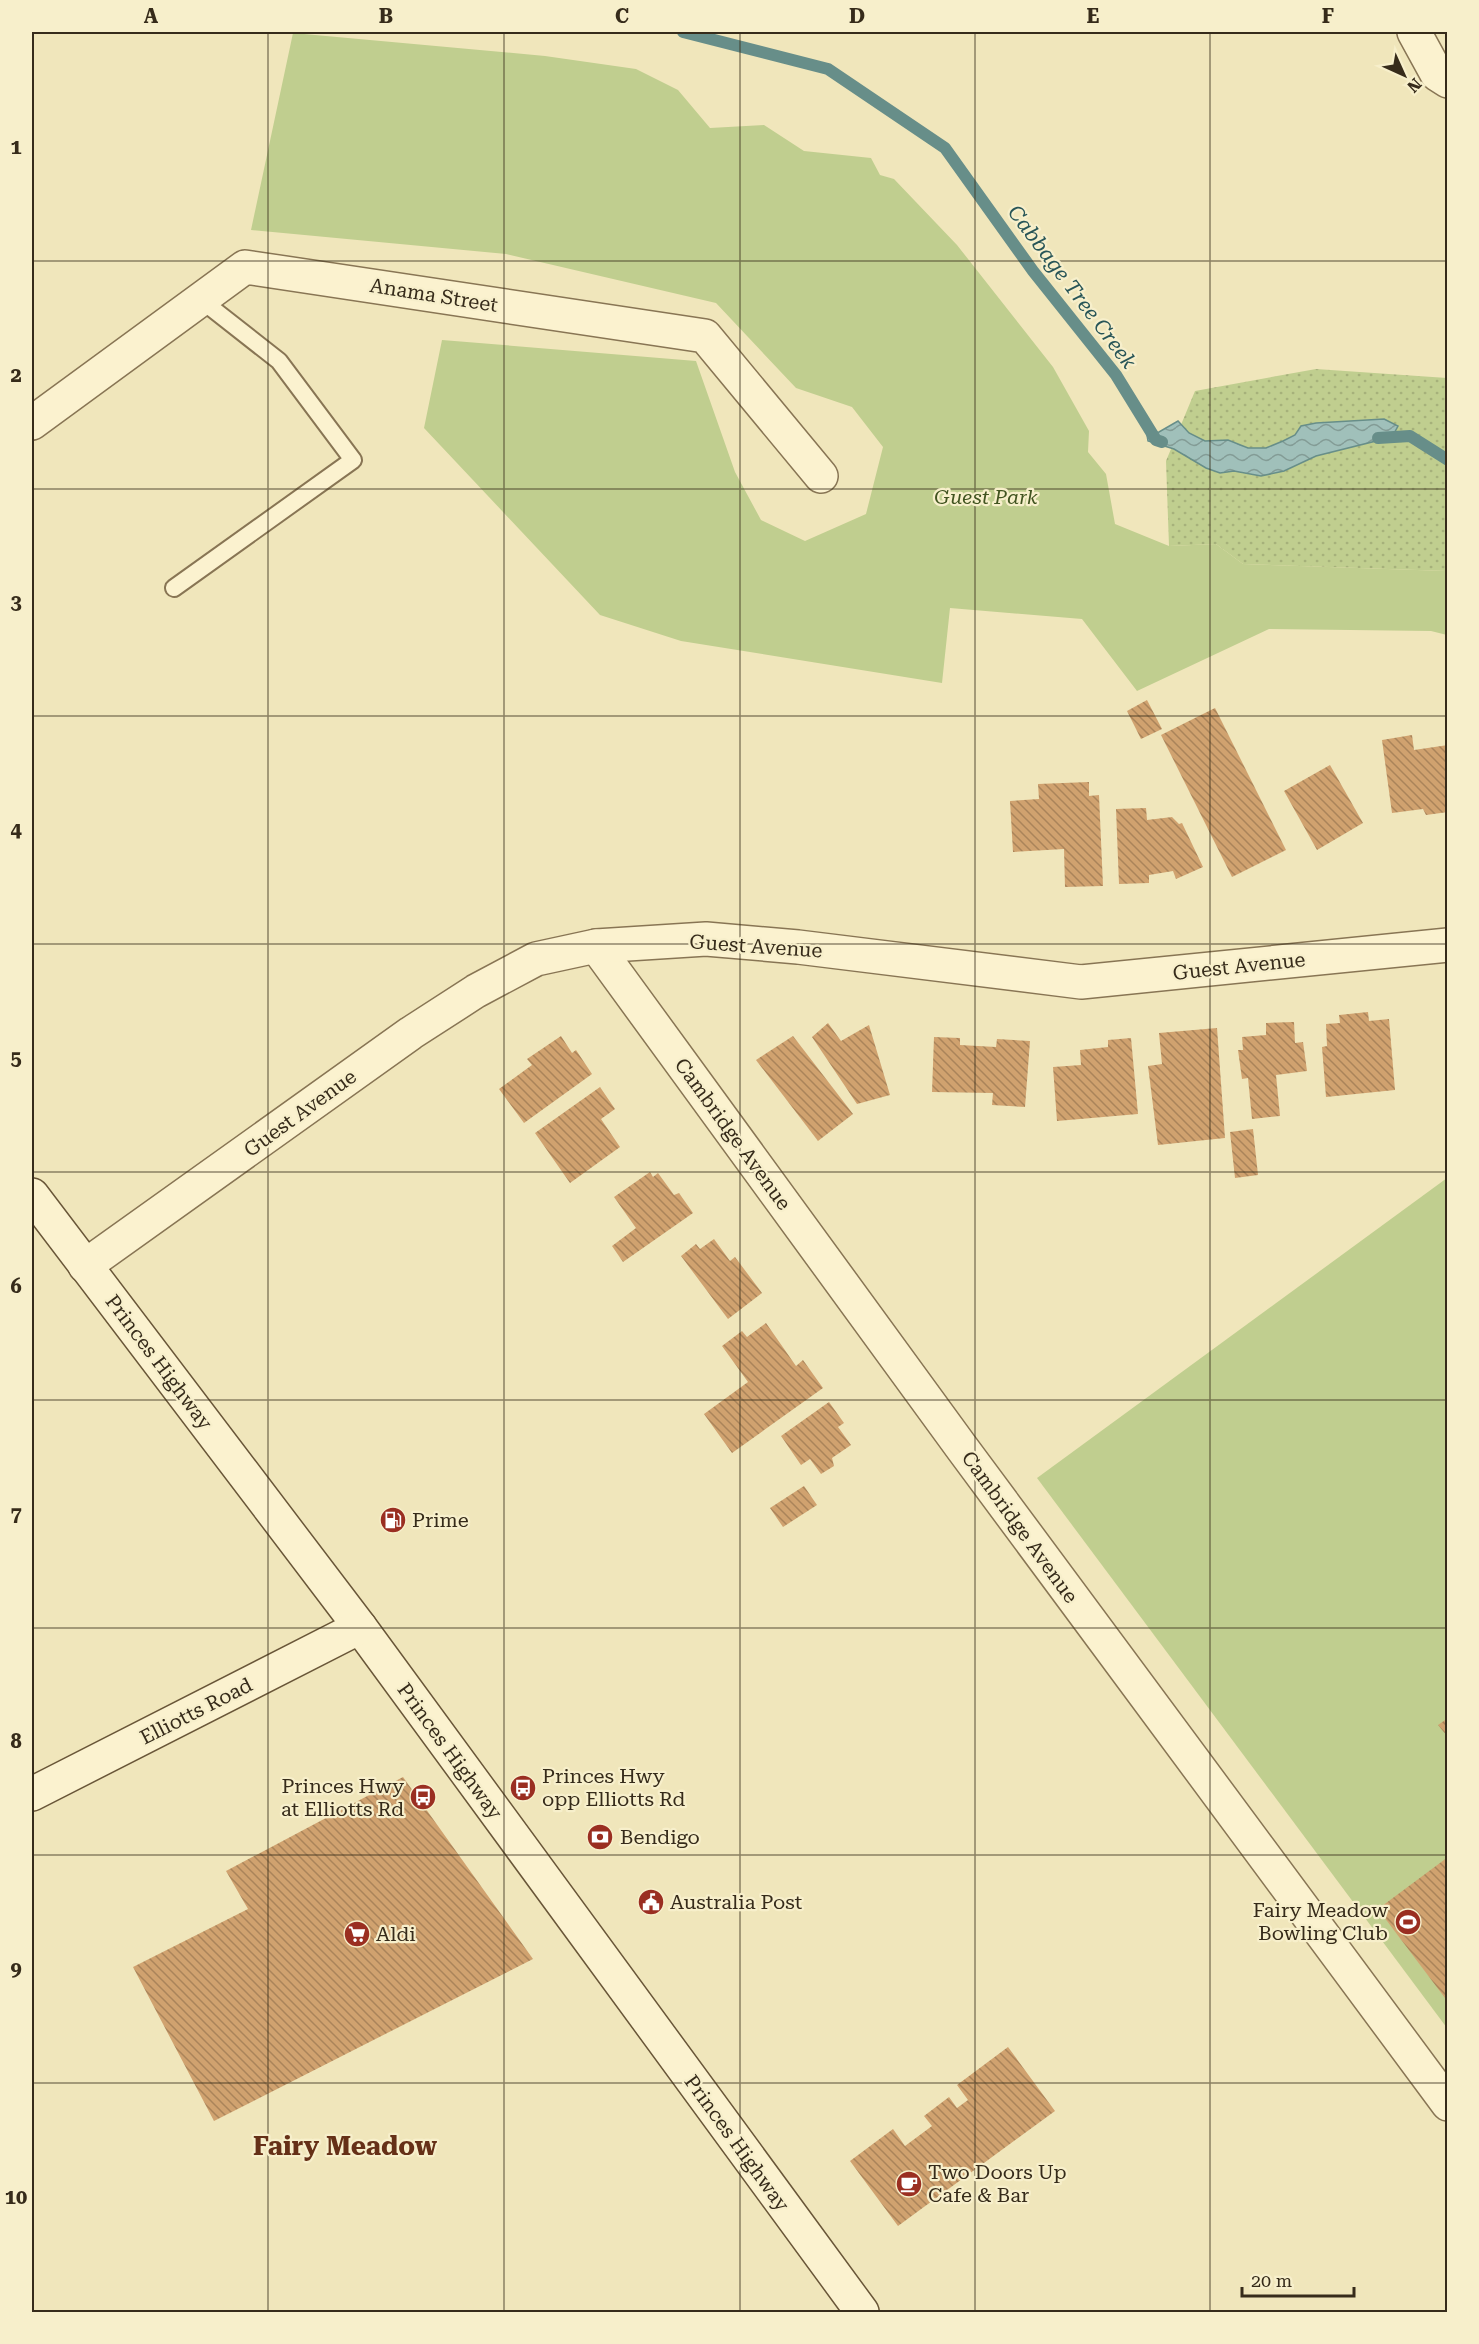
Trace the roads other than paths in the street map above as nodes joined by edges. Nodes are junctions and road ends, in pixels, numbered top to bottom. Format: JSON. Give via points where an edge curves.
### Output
{"nodes":[{"id":1,"x":1414,"y":32,"type":"edge"},
{"id":2,"x":1448,"y":81,"type":"edge"},
{"id":3,"x":200,"y":299,"type":"junction"},
{"id":4,"x":32,"y":423,"type":"edge"},
{"id":5,"x":821,"y":476,"type":"dead end"},
{"id":6,"x":174,"y":588,"type":"dead end"},
{"id":7,"x":1448,"y":945,"type":"edge"},
{"id":8,"x":596,"y":946,"type":"junction"},
{"id":9,"x":32,"y":1195,"type":"edge"},
{"id":10,"x":85,"y":1266,"type":"junction"},
{"id":11,"x":360,"y":1627,"type":"junction"},
{"id":12,"x":32,"y":1794,"type":"edge"},
{"id":13,"x":1448,"y":2104,"type":"edge"},
{"id":14,"x":862,"y":2313,"type":"edge"}],
"edges":[{"from":1,"to":2,"type":"street","via":[[1437,74]]},
{"from":3,"to":4,"type":"street","name":"Anama Street"},
{"from":3,"to":5,"type":"street","name":"Anama Street","via":[[245,267],[705,336]]},
{"from":3,"to":6,"type":"lane","via":[[279,361],[353,460]]},
{"from":7,"to":8,"type":"street","name":"Guest Avenue","via":[[1081,982],[706,939]]},
{"from":8,"to":10,"type":"street","name":"Guest Avenue","via":[[536,959],[476,992],[411,1033]]},
{"from":8,"to":13,"type":"street","name":"Cambridge Avenue","via":[[955,1439]]},
{"from":9,"to":10,"type":"street","name":"Princes Highway"},
{"from":10,"to":11,"type":"street","name":"Princes Highway"},
{"from":11,"to":12,"type":"street","name":"Elliotts Road"},
{"from":11,"to":14,"type":"street","name":"Princes Highway"}]}
